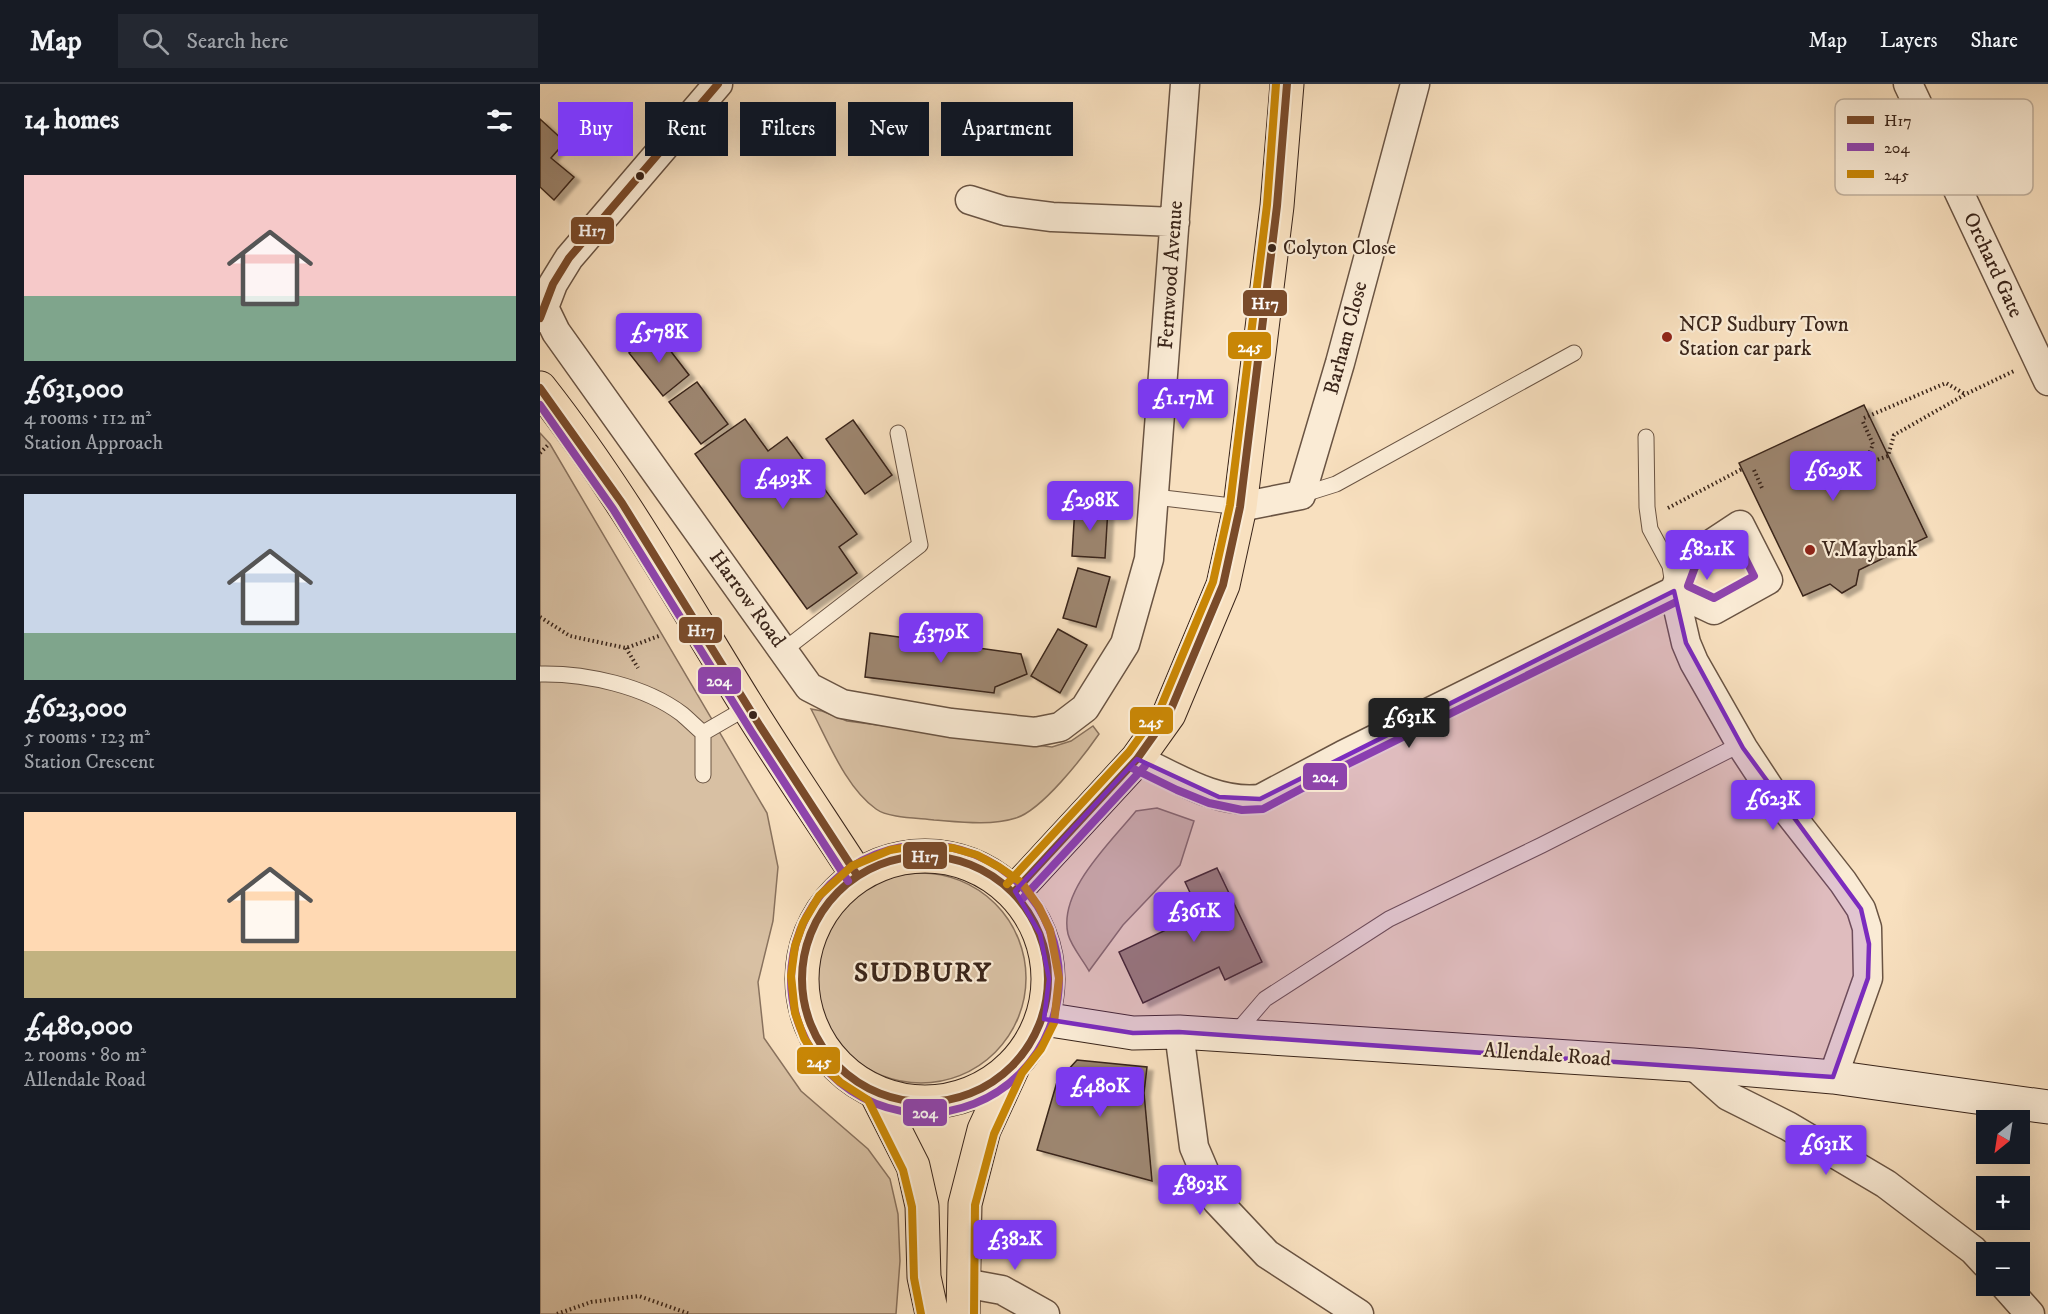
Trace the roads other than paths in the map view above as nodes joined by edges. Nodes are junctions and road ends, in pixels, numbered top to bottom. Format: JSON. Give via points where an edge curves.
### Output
{"nodes":[{"id":1,"x":718,"y":84,"type":"edge"},
{"id":2,"x":1185,"y":84,"type":"edge"},
{"id":3,"x":1287,"y":84,"type":"edge"},
{"id":4,"x":1415,"y":84,"type":"edge"},
{"id":5,"x":1908,"y":84,"type":"edge"},
{"id":6,"x":1915,"y":99,"type":"edge"},
{"id":7,"x":1959,"y":195,"type":"edge"},
{"id":8,"x":970,"y":200,"type":"dead end"},
{"id":9,"x":1175,"y":222,"type":"junction"},
{"id":10,"x":542,"y":308,"type":"edge"},
{"id":11,"x":1574,"y":354,"type":"dead end"},
{"id":12,"x":2038,"y":367,"type":"edge"},
{"id":13,"x":540,"y":388,"type":"edge"},
{"id":14,"x":898,"y":433,"type":"dead end"},
{"id":15,"x":1646,"y":437,"type":"dead end"},
{"id":16,"x":1301,"y":495,"type":"junction"},
{"id":17,"x":1155,"y":497,"type":"junction"},
{"id":18,"x":1240,"y":507,"type":"junction"},
{"id":19,"x":1674,"y":591,"type":"junction"},
{"id":20,"x":784,"y":650,"type":"junction"},
{"id":21,"x":540,"y":674,"type":"edge"},
{"id":22,"x":748,"y":707,"type":"junction"},
{"id":23,"x":1060,"y":727,"type":"joint"},
{"id":24,"x":703,"y":733,"type":"junction"},
{"id":25,"x":1741,"y":744,"type":"junction"},
{"id":26,"x":1137,"y":759,"type":"junction"},
{"id":27,"x":703,"y":775,"type":"dead end"},
{"id":28,"x":857,"y":875,"type":"junction"},
{"id":29,"x":1015,"y":891,"type":"junction"},
{"id":30,"x":1044,"y":1019,"type":"junction"},
{"id":31,"x":1179,"y":1032,"type":"junction"},
{"id":32,"x":1234,"y":1035,"type":"junction"},
{"id":33,"x":1693,"y":1065,"type":"junction"},
{"id":34,"x":1013,"y":1067,"type":"junction"},
{"id":35,"x":1833,"y":1077,"type":"junction"},
{"id":36,"x":876,"y":1093,"type":"junction"},
{"id":37,"x":2048,"y":1107,"type":"edge"},
{"id":38,"x":1976,"y":1253,"type":"edge"},
{"id":39,"x":2014,"y":1296,"type":"edge"},
{"id":40,"x":964,"y":1298,"type":"edge"},
{"id":41,"x":932,"y":1314,"type":"edge"},
{"id":42,"x":1045,"y":1314,"type":"edge"},
{"id":43,"x":1359,"y":1314,"type":"edge"},
{"id":44,"x":2030,"y":1314,"type":"edge"}],
"edges":[{"from":1,"to":10,"type":"street","via":[[569,258]]},
{"from":2,"to":9,"type":"street","name":"Fernwood Avenue"},
{"from":3,"to":18,"type":"main road","via":[[1277,206]]},
{"from":4,"to":16,"type":"street","name":"Barham Close"},
{"from":5,"to":6,"type":"street","name":"Orchard Gate"},
{"from":7,"to":12,"type":"street","name":"Orchard Gate"},
{"from":8,"to":9,"type":"street","via":[[1005,211],[1052,217]]},
{"from":9,"to":17,"type":"street","name":"Fernwood Avenue"},
{"from":10,"to":20,"type":"street","name":"Harrow Road"},
{"from":11,"to":16,"type":"lane","via":[[1335,484]]},
{"from":13,"to":22,"type":"main road","via":[[632,517]]},
{"from":14,"to":20,"type":"lane","via":[[920,545]]},
{"from":15,"to":19,"type":"lane","via":[[1650,529],[1670,566]]},
{"from":16,"to":18,"type":"street"},
{"from":17,"to":18,"type":"lane"},
{"from":17,"to":23,"type":"street","name":"Fernwood Avenue","via":[[1149,559],[1125,644],[1085,708]]},
{"from":18,"to":26,"type":"main road","via":[[1222,585],[1169,714]]},
{"from":19,"to":25,"type":"street","via":[[1686,643]]},
{"from":19,"to":26,"type":"street","via":[[1260,799],[1219,796]]},
{"from":20,"to":23,"type":"street","name":"Harrow Road","via":[[809,687],[842,705],[1025,731]]},
{"from":21,"to":24,"type":"lane","via":[[610,682],[657,700]]},
{"from":22,"to":24,"type":"lane"},
{"from":22,"to":28,"type":"main road"},
{"from":24,"to":27,"type":"lane"},
{"from":25,"to":32,"type":"lane","via":[[1389,919],[1265,999]]},
{"from":25,"to":35,"type":"street","via":[[1770,789],[1843,882],[1861,909],[1867,928],[1868,978]]},
{"from":26,"to":29,"type":"main road"},
{"from":28,"to":29,"type":"main road","via":[[893,860],[915,856],[951,858],[994,876]]},
{"from":28,"to":36,"type":"main road","via":[[827,903],[813,926],[801,976],[813,1032],[828,1056],[847,1075]]},
{"from":29,"to":30,"type":"main road","via":[[1040,934],[1049,979]]},
{"from":30,"to":31,"type":"street","name":"Allendale Road","via":[[1133,1033]]},
{"from":30,"to":34,"type":"main road"},
{"from":31,"to":32,"type":"street","name":"Allendale Road"},
{"from":31,"to":43,"type":"street","via":[[1194,1147],[1217,1201],[1268,1254]]},
{"from":32,"to":33,"type":"street","name":"Allendale Road"},
{"from":33,"to":35,"type":"street","name":"Allendale Road"},
{"from":33,"to":38,"type":"street","via":[[1728,1096],[1886,1184]]},
{"from":34,"to":36,"type":"main road","via":[[971,1092],[930,1103]]},
{"from":34,"to":40,"type":"main road","via":[[984,1130],[965,1204]]},
{"from":35,"to":37,"type":"street","name":"Allendale Road"},
{"from":36,"to":41,"type":"main road","via":[[913,1166],[922,1206],[924,1277]]},
{"from":39,"to":44,"type":"street"},
{"from":40,"to":42,"type":"street","via":[[1002,1290]]}]}
